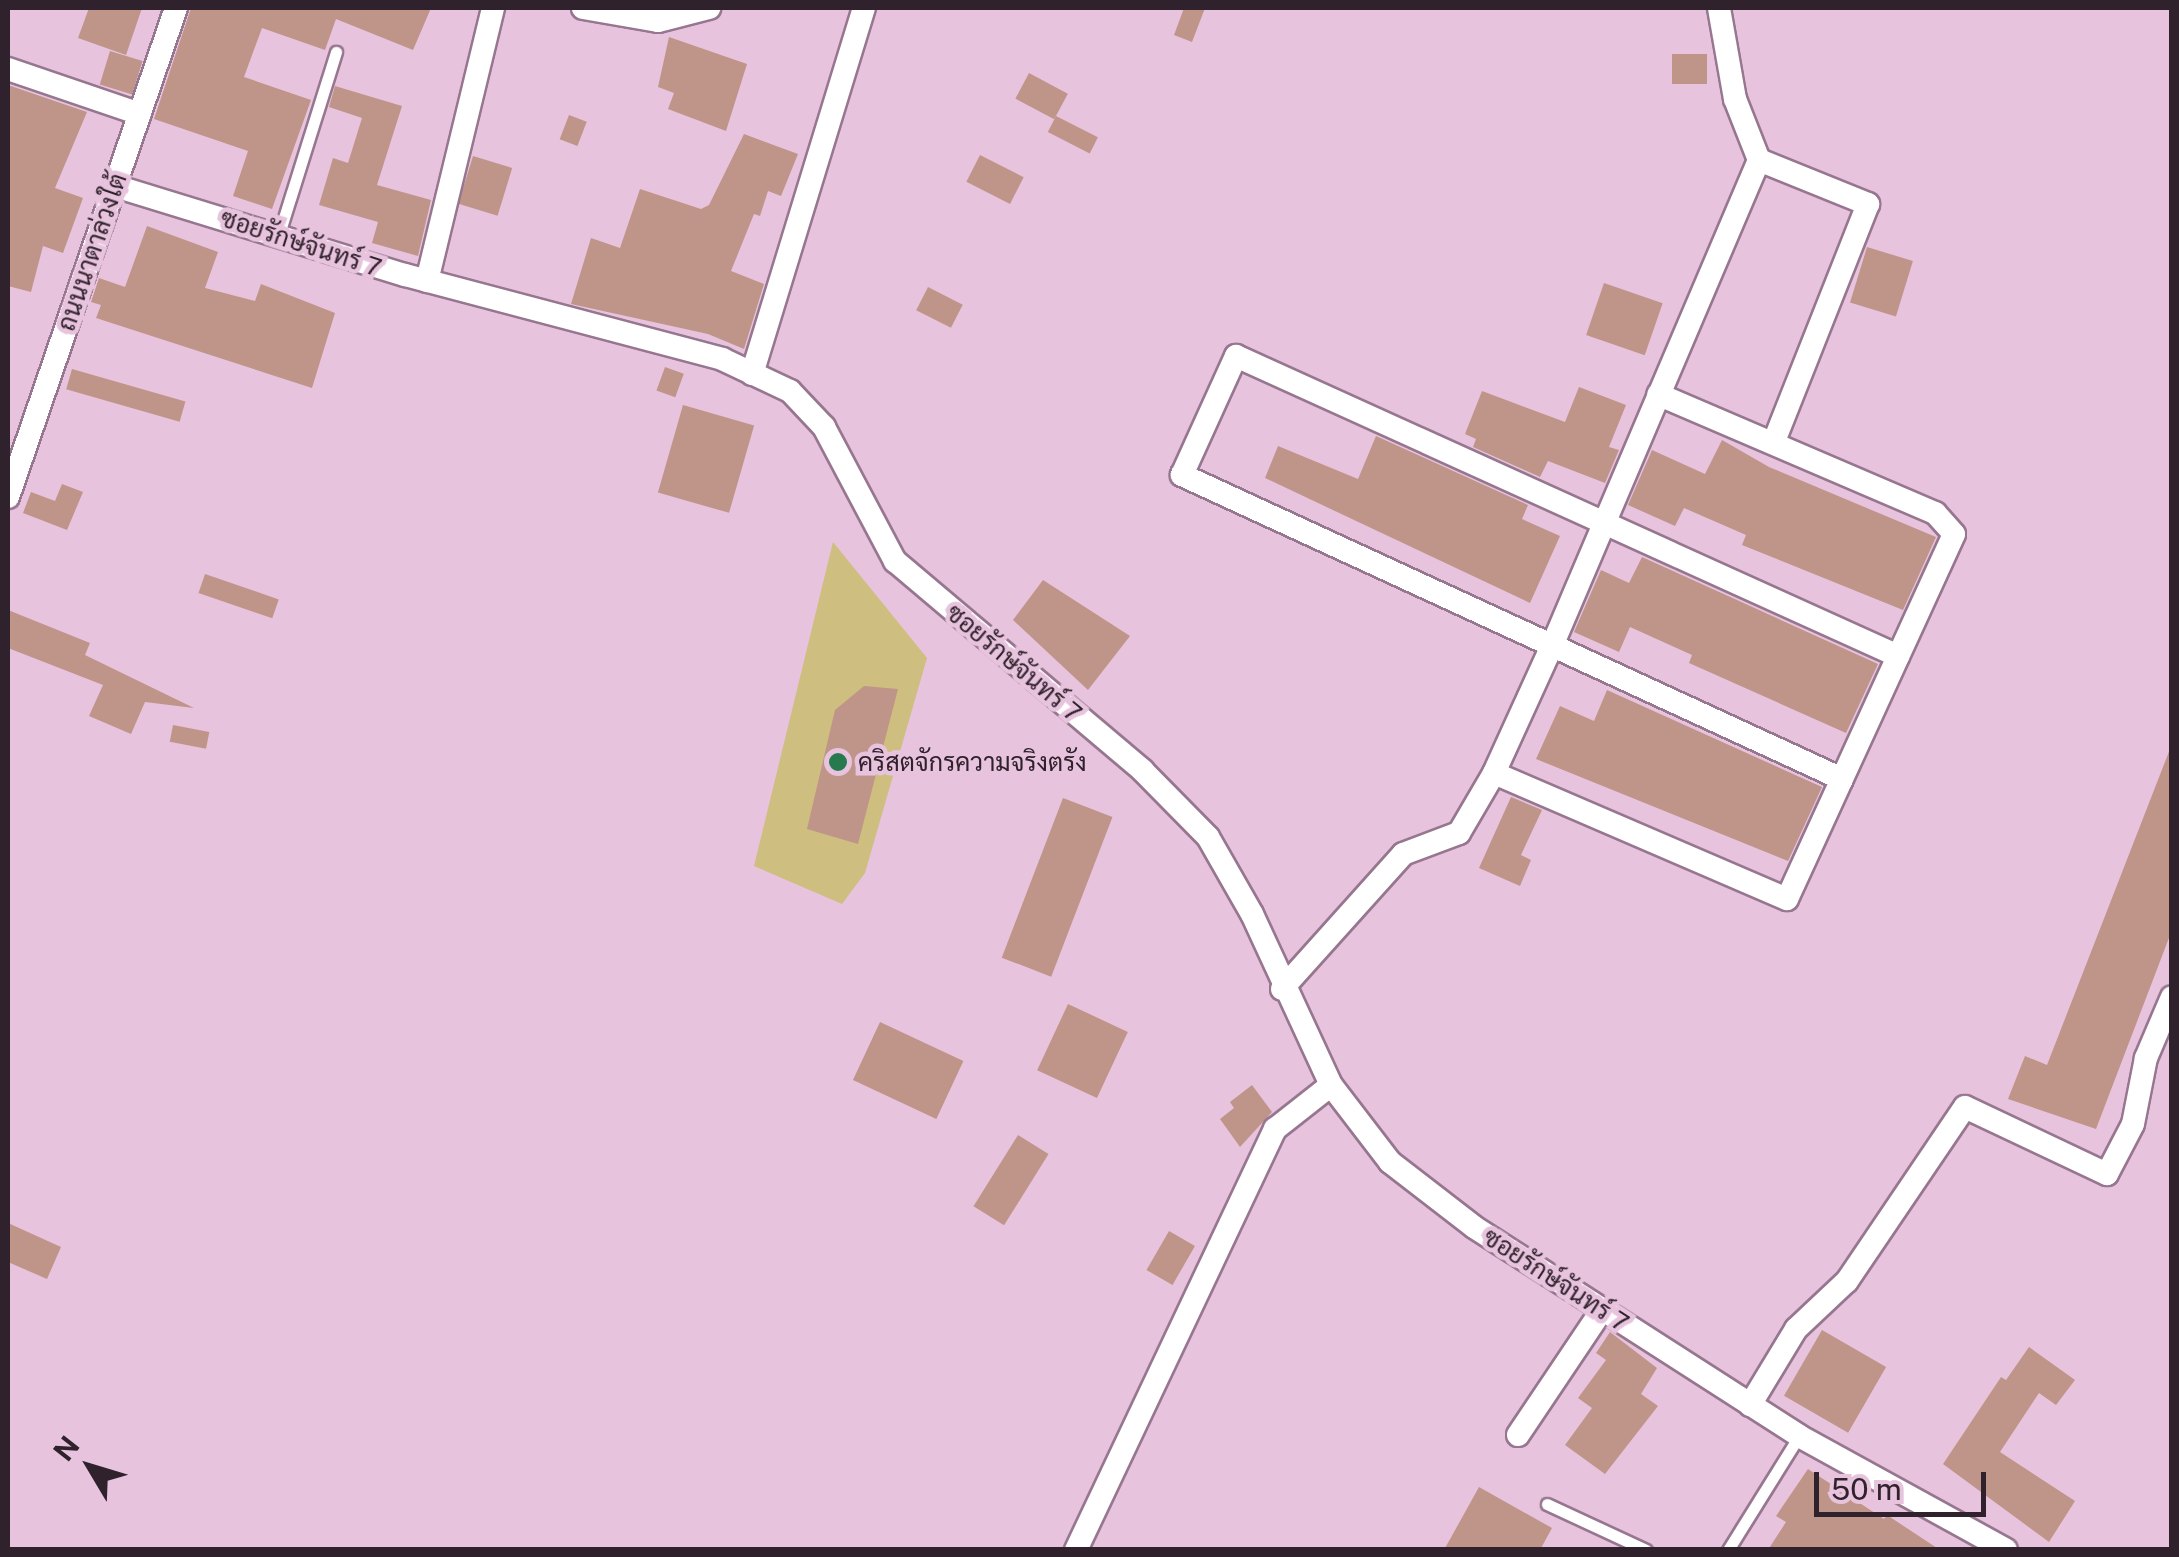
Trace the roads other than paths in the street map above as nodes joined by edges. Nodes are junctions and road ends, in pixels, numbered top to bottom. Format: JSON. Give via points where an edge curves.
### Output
{"nodes":[{"id":1,"x":176,"y":8,"type":"edge"},
{"id":2,"x":493,"y":8,"type":"edge"},
{"id":3,"x":583,"y":8,"type":"edge"},
{"id":4,"x":710,"y":8,"type":"edge"},
{"id":5,"x":864,"y":8,"type":"edge"},
{"id":6,"x":1719,"y":8,"type":"edge"},
{"id":7,"x":336,"y":52,"type":"dead end"},
{"id":8,"x":8,"y":68,"type":"edge"},
{"id":9,"x":140,"y":114,"type":"junction"},
{"id":10,"x":1759,"y":160,"type":"junction"},
{"id":11,"x":115,"y":186,"type":"junction"},
{"id":12,"x":278,"y":237,"type":"junction"},
{"id":13,"x":427,"y":281,"type":"junction"},
{"id":14,"x":752,"y":374,"type":"junction"},
{"id":15,"x":1658,"y":394,"type":"junction"},
{"id":16,"x":1774,"y":442,"type":"junction"},
{"id":17,"x":8,"y":497,"type":"edge"},
{"id":18,"x":1607,"y":523,"type":"junction"},
{"id":19,"x":1552,"y":646,"type":"junction"},
{"id":20,"x":1898,"y":656,"type":"junction"},
{"id":21,"x":1494,"y":773,"type":"junction"},
{"id":22,"x":1842,"y":778,"type":"junction"},
{"id":23,"x":1282,"y":989,"type":"junction"},
{"id":24,"x":2172,"y":997,"type":"edge"},
{"id":25,"x":1331,"y":1085,"type":"junction"},
{"id":26,"x":1602,"y":1310,"type":"junction"},
{"id":27,"x":1750,"y":1404,"type":"junction"},
{"id":28,"x":1518,"y":1435,"type":"dead end"},
{"id":29,"x":1798,"y":1436,"type":"junction"},
{"id":30,"x":1547,"y":1504,"type":"dead end"},
{"id":31,"x":1996,"y":1548,"type":"edge"},
{"id":32,"x":1076,"y":1550,"type":"edge"},
{"id":33,"x":1646,"y":1550,"type":"edge"},
{"id":34,"x":1728,"y":1550,"type":"edge"}],
"edges":[{"from":1,"to":9,"type":"street","name":"ถนนนาตาล่วงใต้"},
{"from":2,"to":13,"type":"street"},
{"from":3,"to":4,"type":"street","via":[[658,21]]},
{"from":5,"to":14,"type":"street"},
{"from":6,"to":10,"type":"street","via":[[1735,99]]},
{"from":7,"to":12,"type":"lane"},
{"from":8,"to":9,"type":"street"},
{"from":9,"to":11,"type":"street","name":"ถนนนาตาล่วงใต้"},
{"from":10,"to":15,"type":"street"},
{"from":10,"to":16,"type":"street","via":[[1868,204]]},
{"from":11,"to":12,"type":"street","name":"ซอยรักษ์จันทร์ 7"},
{"from":11,"to":17,"type":"street","name":"ถนนนาตาล่วงใต้"},
{"from":12,"to":13,"type":"street","name":"ซอยรักษ์จันทร์ 7"},
{"from":13,"to":14,"type":"street","name":"ซอยรักษ์จันทร์ 7","via":[[722,358]]},
{"from":14,"to":23,"type":"street","name":"ซอยรักษ์จันทร์ 7","via":[[790,391],[824,427],[895,561],[1142,770],[1208,837],[1252,914]]},
{"from":15,"to":16,"type":"street"},
{"from":15,"to":18,"type":"street"},
{"from":16,"to":20,"type":"street","via":[[1947,521],[1954,534]]},
{"from":18,"to":19,"type":"street"},
{"from":18,"to":19,"type":"street","via":[[1236,356],[1182,475]]},
{"from":18,"to":20,"type":"street"},
{"from":19,"to":21,"type":"street"},
{"from":19,"to":22,"type":"street"},
{"from":20,"to":22,"type":"street"},
{"from":21,"to":22,"type":"street","via":[[1787,899]]},
{"from":21,"to":23,"type":"street","via":[[1459,832],[1403,854]]},
{"from":23,"to":25,"type":"street","name":"ซอยรักษ์จันทร์ 7"},
{"from":24,"to":27,"type":"street","via":[[2146,1058],[2133,1124],[2107,1174],[1965,1107],[1847,1281],[1796,1329]]},
{"from":25,"to":26,"type":"street","name":"ซอยรักษ์จันทร์ 7","via":[[1390,1162],[1474,1227]]},
{"from":25,"to":32,"type":"street","via":[[1275,1130]]},
{"from":26,"to":27,"type":"street","name":"ซอยรักษ์จันทร์ 7"},
{"from":26,"to":28,"type":"street"},
{"from":27,"to":29,"type":"street","name":"ซอยรักษ์จันทร์ 7"},
{"from":29,"to":31,"type":"street","name":"ซอยรักษ์จันทร์ 7"},
{"from":29,"to":34,"type":"lane"},
{"from":30,"to":33,"type":"lane"}]}
